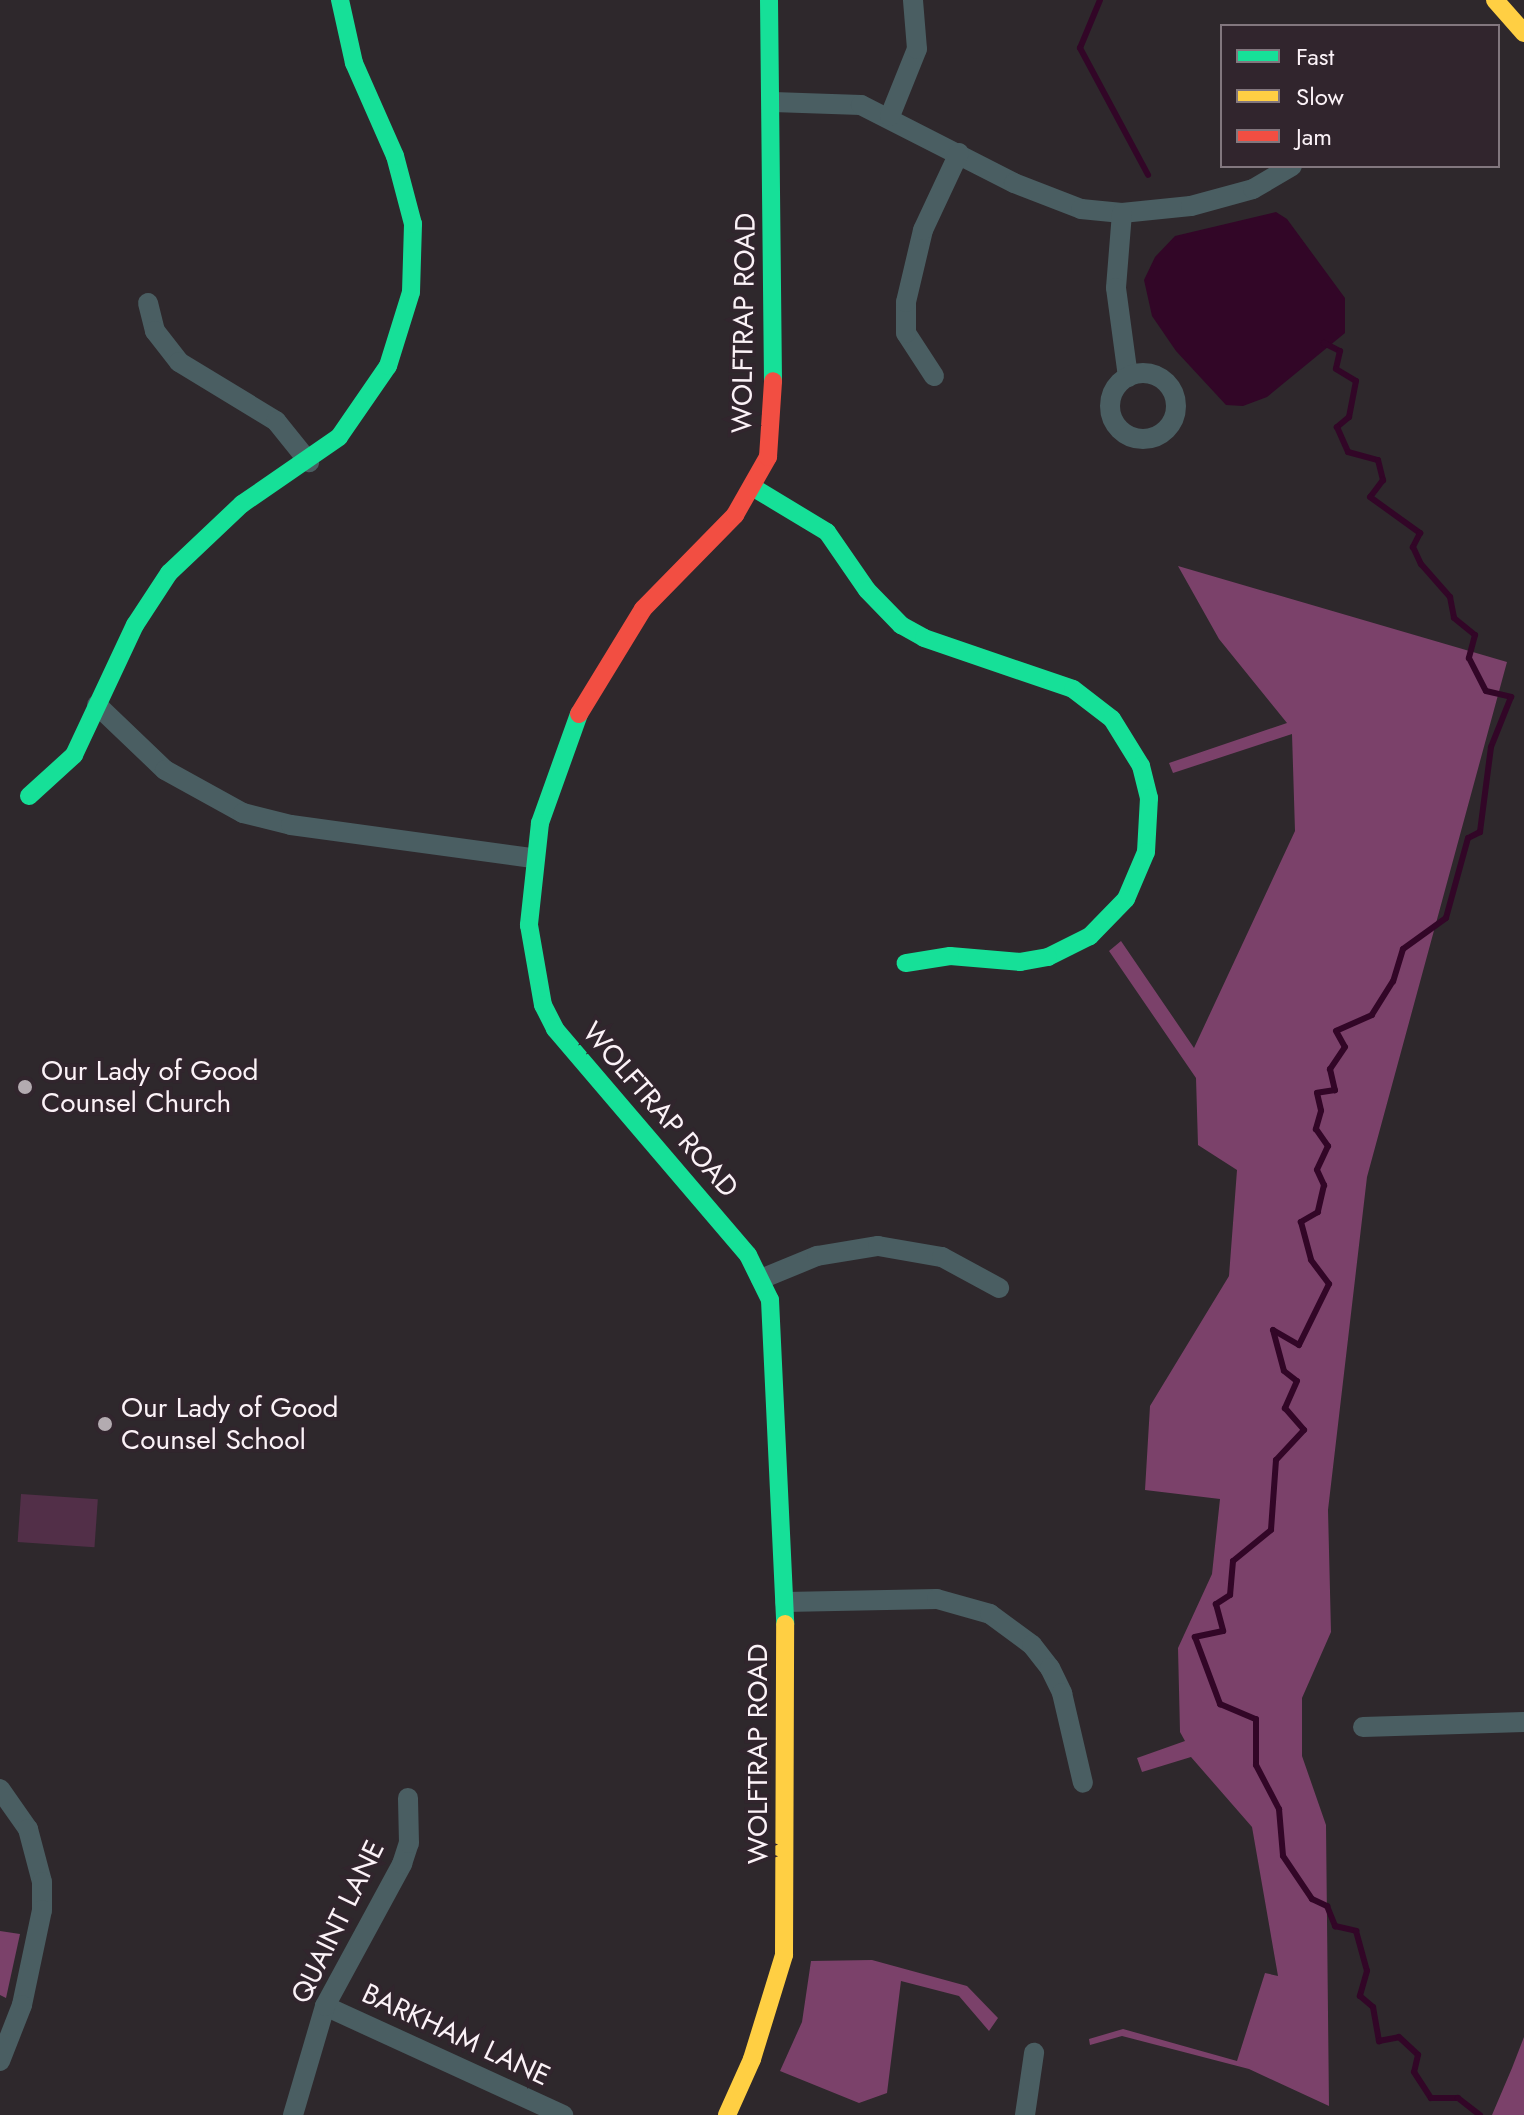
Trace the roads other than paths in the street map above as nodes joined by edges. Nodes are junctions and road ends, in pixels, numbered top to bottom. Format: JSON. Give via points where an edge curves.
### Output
{"nodes":[{"id":1,"x":340,"y":0,"type":"edge"},
{"id":2,"x":769,"y":0,"type":"edge"},
{"id":3,"x":913,"y":0,"type":"edge"},
{"id":4,"x":1495,"y":0,"type":"edge"},
{"id":5,"x":1524,"y":33,"type":"edge"},
{"id":6,"x":773,"y":102,"type":"junction"},
{"id":7,"x":890,"y":116,"type":"junction"},
{"id":8,"x":959,"y":153,"type":"junction"},
{"id":9,"x":1289,"y":168,"type":"edge"},
{"id":10,"x":1122,"y":213,"type":"junction"},
{"id":11,"x":148,"y":303,"type":"dead end"},
{"id":12,"x":934,"y":376,"type":"dead end"},
{"id":13,"x":1128,"y":377,"type":"dead end"},
{"id":14,"x":309,"y":462,"type":"junction"},
{"id":15,"x":754,"y":488,"type":"junction"},
{"id":16,"x":97,"y":705,"type":"junction"},
{"id":17,"x":29,"y":796,"type":"dead end"},
{"id":18,"x":533,"y":858,"type":"junction"},
{"id":19,"x":906,"y":963,"type":"dead end"},
{"id":20,"x":761,"y":1279,"type":"junction"},
{"id":21,"x":999,"y":1288,"type":"dead end"},
{"id":22,"x":785,"y":1602,"type":"junction"},
{"id":23,"x":1524,"y":1722,"type":"edge"},
{"id":24,"x":1363,"y":1727,"type":"dead end"},
{"id":25,"x":1083,"y":1783,"type":"dead end"},
{"id":26,"x":0,"y":1789,"type":"edge"},
{"id":27,"x":408,"y":1798,"type":"dead end"},
{"id":28,"x":325,"y":2006,"type":"junction"},
{"id":29,"x":1034,"y":2053,"type":"dead end"},
{"id":30,"x":0,"y":2061,"type":"edge"},
{"id":31,"x":293,"y":2115,"type":"edge"},
{"id":32,"x":563,"y":2115,"type":"edge"},
{"id":33,"x":727,"y":2115,"type":"edge"},
{"id":34,"x":1025,"y":2115,"type":"edge"}],
"edges":[{"from":1,"to":14,"type":"street","via":[[354,63],[405,186],[415,252],[411,292],[388,366],[353,422]]},
{"from":2,"to":6,"type":"street","name":"WOLFTRAP ROAD"},
{"from":3,"to":7,"type":"street","via":[[917,49]]},
{"from":4,"to":5,"type":"street"},
{"from":6,"to":7,"type":"street","via":[[833,101]]},
{"from":6,"to":15,"type":"street","name":"WOLFTRAP ROAD","via":[[773,432]]},
{"from":7,"to":8,"type":"street"},
{"from":8,"to":10,"type":"street","via":[[1056,202]]},
{"from":8,"to":12,"type":"street","via":[[923,230],[906,302],[906,333]]},
{"from":9,"to":10,"type":"street","via":[[1253,189],[1191,206]]},
{"from":10,"to":13,"type":"street","via":[[1116,288]]},
{"from":11,"to":14,"type":"street","via":[[155,331],[179,362],[276,421]]},
{"from":14,"to":16,"type":"street","via":[[242,504],[169,573],[135,625]]},
{"from":15,"to":18,"type":"street","name":"WOLFTRAP ROAD","via":[[735,515],[643,609],[597,679],[575,721]]},
{"from":15,"to":19,"type":"street","via":[[827,532],[867,590],[901,625],[924,638],[1073,689],[1112,719],[1141,766],[1149,798],[1146,852],[1126,899],[1090,936],[1048,957],[1020,962],[950,956]]},
{"from":16,"to":17,"type":"street","via":[[74,755]]},
{"from":16,"to":18,"type":"street","via":[[165,770],[243,813],[291,825]]},
{"from":18,"to":20,"type":"street","name":"WOLFTRAP ROAD","via":[[533,961],[555,1029],[748,1255]]},
{"from":20,"to":21,"type":"street","via":[[817,1256],[878,1246],[942,1257]]},
{"from":20,"to":22,"type":"street","name":"WOLFTRAP ROAD","via":[[775,1329]]},
{"from":22,"to":25,"type":"street","via":[[937,1599],[990,1614],[1032,1645],[1050,1668],[1062,1693]]},
{"from":22,"to":33,"type":"street","name":"WOLFTRAP ROAD","via":[[784,1955],[752,2059]]},
{"from":23,"to":24,"type":"street"},
{"from":26,"to":30,"type":"street","via":[[28,1829],[42,1882],[42,1910],[22,2005]]},
{"from":27,"to":28,"type":"street","name":"QUAINT LANE","via":[[410,1831],[402,1864]]},
{"from":28,"to":31,"type":"street","name":"QUAINT LANE"},
{"from":28,"to":32,"type":"street","name":"BARKHAM LANE"},
{"from":29,"to":34,"type":"street"}]}
